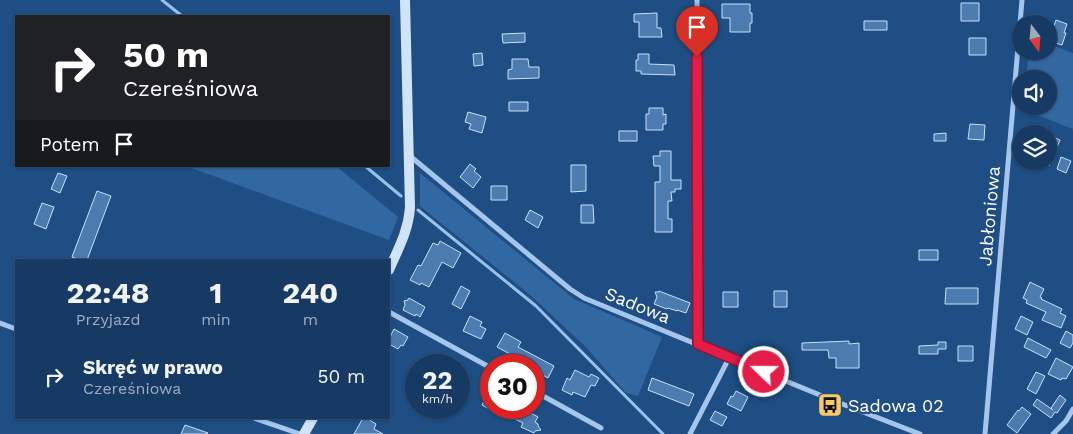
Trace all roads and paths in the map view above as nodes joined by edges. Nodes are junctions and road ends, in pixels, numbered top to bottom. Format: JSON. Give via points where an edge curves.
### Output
{"nodes":[{"id":1,"x":405,"y":0,"type":"edge"},
{"id":2,"x":697,"y":0,"type":"edge"},
{"id":3,"x":1022,"y":0,"type":"edge"},
{"id":4,"x":409,"y":155,"type":"junction"},
{"id":5,"x":390,"y":268,"type":"edge"},
{"id":6,"x":390,"y":313,"type":"edge"},
{"id":7,"x":0,"y":323,"type":"edge"},
{"id":8,"x":15,"y":329,"type":"edge"},
{"id":9,"x":698,"y":344,"type":"junction"},
{"id":10,"x":729,"y":358,"type":"junction"},
{"id":11,"x":480,"y":362,"type":"edge"},
{"id":12,"x":545,"y":397,"type":"edge"},
{"id":13,"x":1073,"y":409,"type":"edge"},
{"id":14,"x":257,"y":419,"type":"edge"},
{"id":15,"x":312,"y":419,"type":"edge"},
{"id":16,"x":601,"y":428,"type":"dead end"},
{"id":17,"x":300,"y":434,"type":"edge"},
{"id":18,"x":304,"y":434,"type":"edge"},
{"id":19,"x":690,"y":434,"type":"edge"},
{"id":20,"x":920,"y":434,"type":"edge"},
{"id":21,"x":984,"y":434,"type":"edge"},
{"id":22,"x":1053,"y":434,"type":"edge"}],
"edges":[{"from":1,"to":4,"type":"street"},
{"from":2,"to":9,"type":"street"},
{"from":3,"to":21,"type":"street","name":"Jabłoniowa"},
{"from":4,"to":5,"type":"street","via":[[409,222]]},
{"from":4,"to":9,"type":"street","name":"Sadowa","via":[[570,289],[584,298]]},
{"from":6,"to":11,"type":"street"},
{"from":7,"to":8,"type":"street"},
{"from":9,"to":10,"type":"street","name":"Sadowa"},
{"from":10,"to":19,"type":"street"},
{"from":10,"to":20,"type":"street","name":"Sadowa"},
{"from":12,"to":16,"type":"street"},
{"from":13,"to":22,"type":"street"},
{"from":14,"to":17,"type":"street"},
{"from":15,"to":18,"type":"street"}]}
